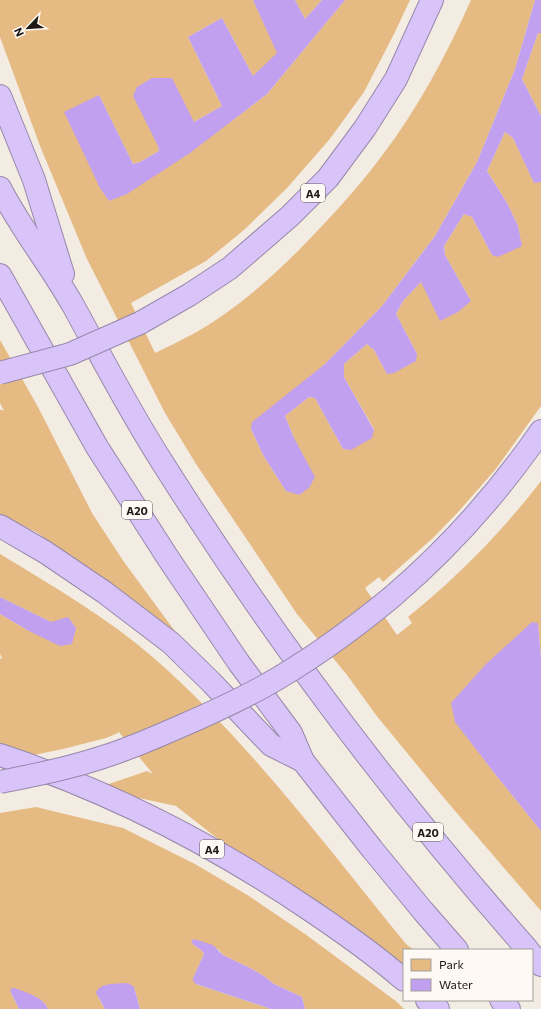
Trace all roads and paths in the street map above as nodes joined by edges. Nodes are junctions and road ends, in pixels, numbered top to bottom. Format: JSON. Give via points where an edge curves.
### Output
{"nodes":[{"id":1,"x":432,"y":0,"type":"edge"},
{"id":2,"x":0,"y":96,"type":"edge"},
{"id":3,"x":0,"y":188,"type":"edge"},
{"id":4,"x":0,"y":275,"type":"edge"},
{"id":5,"x":72,"y":305,"type":"junction"},
{"id":6,"x":0,"y":373,"type":"edge"},
{"id":7,"x":541,"y":431,"type":"edge"},
{"id":8,"x":0,"y":526,"type":"edge"},
{"id":9,"x":0,"y":755,"type":"edge"},
{"id":10,"x":303,"y":761,"type":"junction"},
{"id":11,"x":0,"y":782,"type":"edge"},
{"id":12,"x":456,"y":949,"type":"edge"},
{"id":13,"x":527,"y":949,"type":"edge"},
{"id":14,"x":533,"y":956,"type":"edge"},
{"id":15,"x":541,"y":965,"type":"edge"},
{"id":16,"x":403,"y":979,"type":"edge"},
{"id":17,"x":428,"y":1001,"type":"edge"},
{"id":18,"x":502,"y":1001,"type":"edge"},
{"id":19,"x":438,"y":1009,"type":"edge"},
{"id":20,"x":509,"y":1009,"type":"edge"}],
"edges":[{"from":1,"to":6,"type":"highway","number":"A4","bridge":true,"via":[[396,80],[328,178],[290,216],[230,268],[140,323],[70,354]]},
{"from":2,"to":5,"type":"highway","number":"A20","via":[[34,180]]},
{"from":3,"to":5,"type":"highway","number":"A20"},
{"from":4,"to":10,"type":"highway","number":"A20","via":[[97,447],[239,663],[291,733]]},
{"from":5,"to":13,"type":"highway","number":"A20","via":[[163,464],[280,639],[392,787]]},
{"from":7,"to":11,"type":"highway","bridge":true,"via":[[494,493],[449,543],[369,617],[299,666],[223,708],[143,743],[103,758]]},
{"from":8,"to":10,"type":"highway","via":[[45,552],[104,592],[171,643],[271,745]]},
{"from":9,"to":16,"type":"highway","number":"A4","via":[[94,790],[200,842],[266,880],[340,930]]},
{"from":10,"to":12,"type":"highway","number":"A20","via":[[376,854]]},
{"from":14,"to":15,"type":"highway"},
{"from":17,"to":19,"type":"highway"},
{"from":18,"to":20,"type":"highway"}]}
